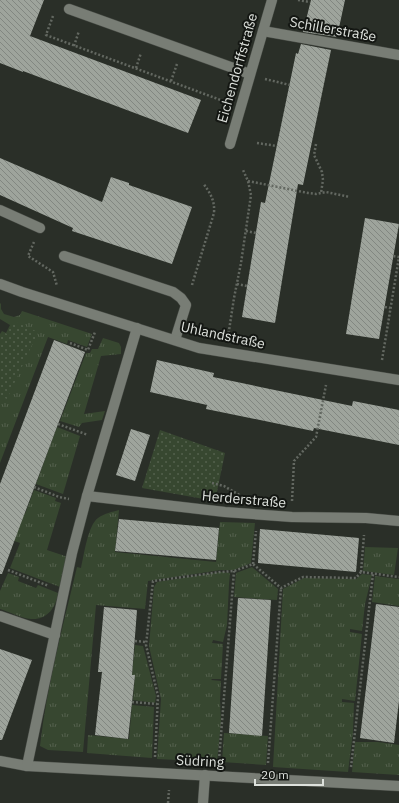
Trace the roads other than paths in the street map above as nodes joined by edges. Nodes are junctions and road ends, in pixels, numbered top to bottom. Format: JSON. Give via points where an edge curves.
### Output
{"nodes":[{"id":1,"x":272,"y":0,"type":"edge"},
{"id":2,"x":69,"y":10,"type":"dead end"},
{"id":3,"x":263,"y":31,"type":"junction"},
{"id":4,"x":399,"y":55,"type":"edge"},
{"id":5,"x":250,"y":74,"type":"junction"},
{"id":6,"x":230,"y":144,"type":"dead end"},
{"id":7,"x":0,"y":210,"type":"edge"},
{"id":8,"x":40,"y":228,"type":"road end"},
{"id":9,"x":64,"y":256,"type":"dead end"},
{"id":10,"x":0,"y":284,"type":"edge"},
{"id":11,"x":137,"y":328,"type":"junction"},
{"id":12,"x":175,"y":340,"type":"junction"},
{"id":13,"x":399,"y":380,"type":"edge"},
{"id":14,"x":86,"y":500,"type":"junction"},
{"id":15,"x":399,"y":522,"type":"edge"},
{"id":16,"x":0,"y":616,"type":"edge"},
{"id":17,"x":55,"y":635,"type":"junction"},
{"id":18,"x":0,"y":761,"type":"edge"},
{"id":19,"x":27,"y":766,"type":"junction"},
{"id":20,"x":205,"y":775,"type":"junction"},
{"id":21,"x":399,"y":786,"type":"edge"},
{"id":22,"x":203,"y":803,"type":"edge"}],
"edges":[{"from":1,"to":3,"type":"street","name":"Eichendorffstraße"},
{"from":2,"to":5,"type":"street"},
{"from":3,"to":4,"type":"street","name":"Schillerstraße"},
{"from":3,"to":5,"type":"street","name":"Eichendorffstraße"},
{"from":5,"to":6,"type":"street","name":"Eichendorffstraße"},
{"from":7,"to":8,"type":"street"},
{"from":9,"to":12,"type":"street","via":[[173,292],[181,298],[186,305]]},
{"from":10,"to":11,"type":"street","name":"Uhlandstraße"},
{"from":11,"to":12,"type":"street","name":"Uhlandstraße"},
{"from":11,"to":14,"type":"street"},
{"from":12,"to":13,"type":"street","name":"Uhlandstraße","via":[[199,348]]},
{"from":14,"to":15,"type":"street","name":"Herderstraße","via":[[257,515],[366,518]]},
{"from":14,"to":17,"type":"street"},
{"from":16,"to":17,"type":"street"},
{"from":17,"to":19,"type":"street"},
{"from":18,"to":19,"type":"street","name":"Südring"},
{"from":19,"to":20,"type":"street","name":"Südring"},
{"from":20,"to":21,"type":"street","name":"Südring"},
{"from":20,"to":22,"type":"street"}]}
